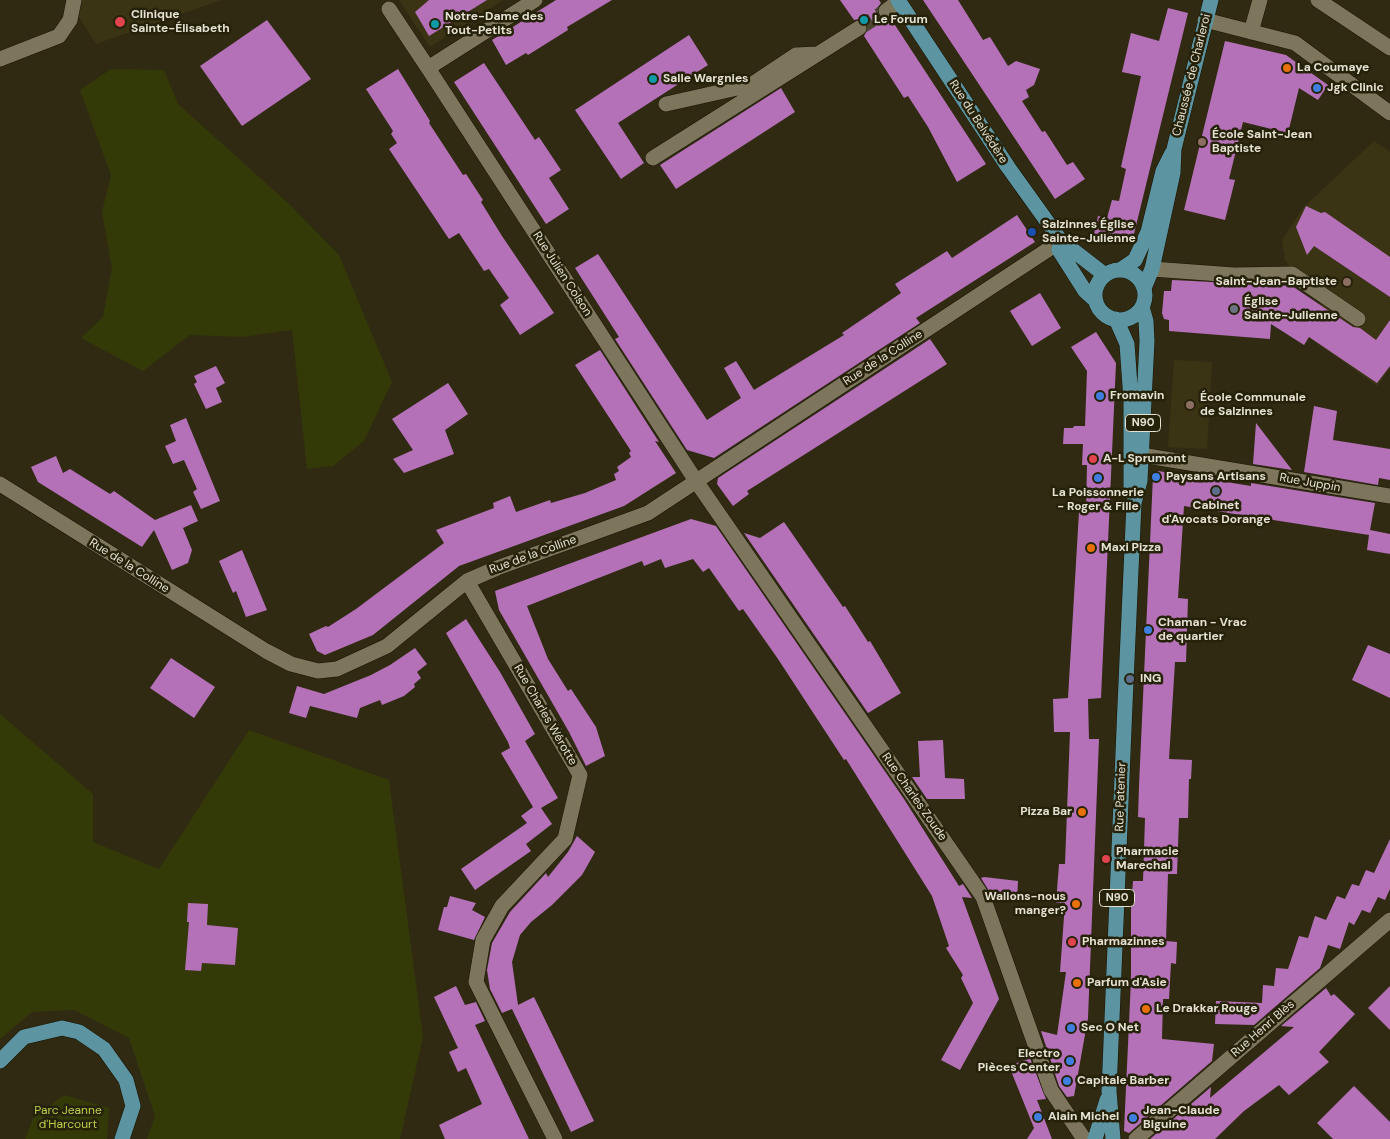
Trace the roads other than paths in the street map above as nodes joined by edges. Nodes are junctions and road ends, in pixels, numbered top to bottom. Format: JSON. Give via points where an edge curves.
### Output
{"nodes":[{"id":1,"x":74,"y":0,"type":"edge"},
{"id":2,"x":535,"y":0,"type":"edge"},
{"id":3,"x":1211,"y":0,"type":"edge"},
{"id":4,"x":1251,"y":0,"type":"edge"},
{"id":5,"x":1260,"y":0,"type":"edge"},
{"id":6,"x":1318,"y":0,"type":"edge"},
{"id":7,"x":899,"y":1,"type":"edge"},
{"id":8,"x":389,"y":9,"type":"dead end"},
{"id":9,"x":886,"y":11,"type":"tunnel mouth"},
{"id":10,"x":1205,"y":20,"type":"junction"},
{"id":11,"x":859,"y":28,"type":"tunnel mouth"},
{"id":12,"x":1249,"y":31,"type":"junction"},
{"id":13,"x":1390,"y":48,"type":"edge"},
{"id":14,"x":818,"y":54,"type":"junction"},
{"id":15,"x":0,"y":59,"type":"edge"},
{"id":16,"x":428,"y":68,"type":"junction"},
{"id":17,"x":666,"y":104,"type":"dead end"},
{"id":18,"x":1390,"y":113,"type":"edge"},
{"id":19,"x":1174,"y":149,"type":"junction"},
{"id":20,"x":654,"y":158,"type":"dead end"},
{"id":21,"x":1061,"y":241,"type":"junction"},
{"id":22,"x":1152,"y":269,"type":"junction"},
{"id":23,"x":1120,"y":270,"type":"junction"},
{"id":24,"x":1105,"y":275,"type":"junction"},
{"id":25,"x":1144,"y":288,"type":"junction"},
{"id":26,"x":1096,"y":302,"type":"junction"},
{"id":27,"x":1142,"y":307,"type":"junction"},
{"id":28,"x":1116,"y":319,"type":"junction"},
{"id":29,"x":1358,"y":319,"type":"dead end"},
{"id":30,"x":1141,"y":455,"type":"junction"},
{"id":31,"x":696,"y":481,"type":"junction"},
{"id":32,"x":0,"y":484,"type":"edge"},
{"id":33,"x":1390,"y":496,"type":"edge"},
{"id":34,"x":1134,"y":504,"type":"junction"},
{"id":35,"x":467,"y":581,"type":"junction"},
{"id":36,"x":1390,"y":920,"type":"edge"},
{"id":37,"x":0,"y":1061,"type":"edge"},
{"id":38,"x":1109,"y":1091,"type":"junction"},
{"id":39,"x":122,"y":1139,"type":"edge"},
{"id":40,"x":555,"y":1139,"type":"edge"},
{"id":41,"x":1084,"y":1139,"type":"edge"},
{"id":42,"x":1095,"y":1139,"type":"edge"},
{"id":43,"x":1113,"y":1139,"type":"edge"},
{"id":44,"x":1136,"y":1139,"type":"edge"}],
"edges":[{"from":1,"to":15,"type":"street","via":[[70,20],[59,36]]},
{"from":2,"to":16,"type":"street"},
{"from":3,"to":10,"type":"main road","name":"Chaussée de Charleroi"},
{"from":4,"to":12,"type":"street"},
{"from":5,"to":12,"type":"street"},
{"from":6,"to":13,"type":"street"},
{"from":7,"to":9,"type":"street"},
{"from":7,"to":21,"type":"main road","name":"Rue du Belvédère","via":[[1008,167]]},
{"from":8,"to":16,"type":"street","name":"Rue Julien Colson"},
{"from":10,"to":12,"type":"street"},
{"from":10,"to":19,"type":"main road","name":"Chaussée de Charleroi"},
{"from":11,"to":14,"type":"street"},
{"from":12,"to":18,"type":"street","via":[[1295,42]]},
{"from":14,"to":17,"type":"street","via":[[796,55],[750,85]]},
{"from":14,"to":20,"type":"street"},
{"from":16,"to":31,"type":"street","name":"Rue Julien Colson"},
{"from":19,"to":22,"type":"main road","name":"Chaussée de Charleroi","via":[[1173,174]]},
{"from":19,"to":23,"type":"main road","name":"Chaussée de Charleroi","via":[[1163,171],[1148,232],[1135,260]]},
{"from":21,"to":24,"type":"main road"},
{"from":21,"to":26,"type":"main road","via":[[1059,250],[1085,291]]},
{"from":21,"to":31,"type":"street","name":"Rue de la Colline"},
{"from":22,"to":25,"type":"main road","name":"Chaussée de Charleroi"},
{"from":22,"to":29,"type":"street","via":[[1234,275],[1292,274]]},
{"from":23,"to":24,"type":"main road"},
{"from":23,"to":25,"type":"main road","via":[[1135,274]]},
{"from":24,"to":26,"type":"main road","via":[[1097,287]]},
{"from":25,"to":27,"type":"main road","number":"N90","via":[[1146,294]]},
{"from":26,"to":28,"type":"main road","number":"N90","via":[[1107,316]]},
{"from":27,"to":28,"type":"main road","via":[[1131,318]]},
{"from":27,"to":30,"type":"main road","name":"Rue Patenier","number":"N90","via":[[1147,341]]},
{"from":28,"to":34,"type":"main road","name":"Rue Patenier","number":"N90","via":[[1128,344],[1130,480]]},
{"from":30,"to":33,"type":"street","name":"Rue Juppin"},
{"from":30,"to":34,"type":"main road","name":"Rue Patenier","number":"N90","via":[[1140,481]]},
{"from":31,"to":35,"type":"street","name":"Rue de la Colline","via":[[648,514]]},
{"from":31,"to":41,"type":"street","name":"Rue Charles Zoude","via":[[983,897],[1051,1090]]},
{"from":32,"to":35,"type":"street","name":"Rue de la Colline","via":[[266,651],[291,664],[318,671],[337,669],[387,646]]},
{"from":34,"to":38,"type":"main road","name":"Rue Patenier","number":"N90"},
{"from":35,"to":40,"type":"street","name":"Rue Charles Wérotte","via":[[580,775],[565,839],[502,906],[483,940],[476,982]]},
{"from":36,"to":44,"type":"street","name":"Rue Henri Blès"},
{"from":37,"to":39,"type":"main road","via":[[24,1037],[62,1028],[79,1032],[104,1049],[126,1080],[133,1106]]},
{"from":38,"to":42,"type":"main road","name":"Rue Patenier","number":"N90"},
{"from":38,"to":43,"type":"main road","name":"Rue Patenier","number":"N90"}]}
